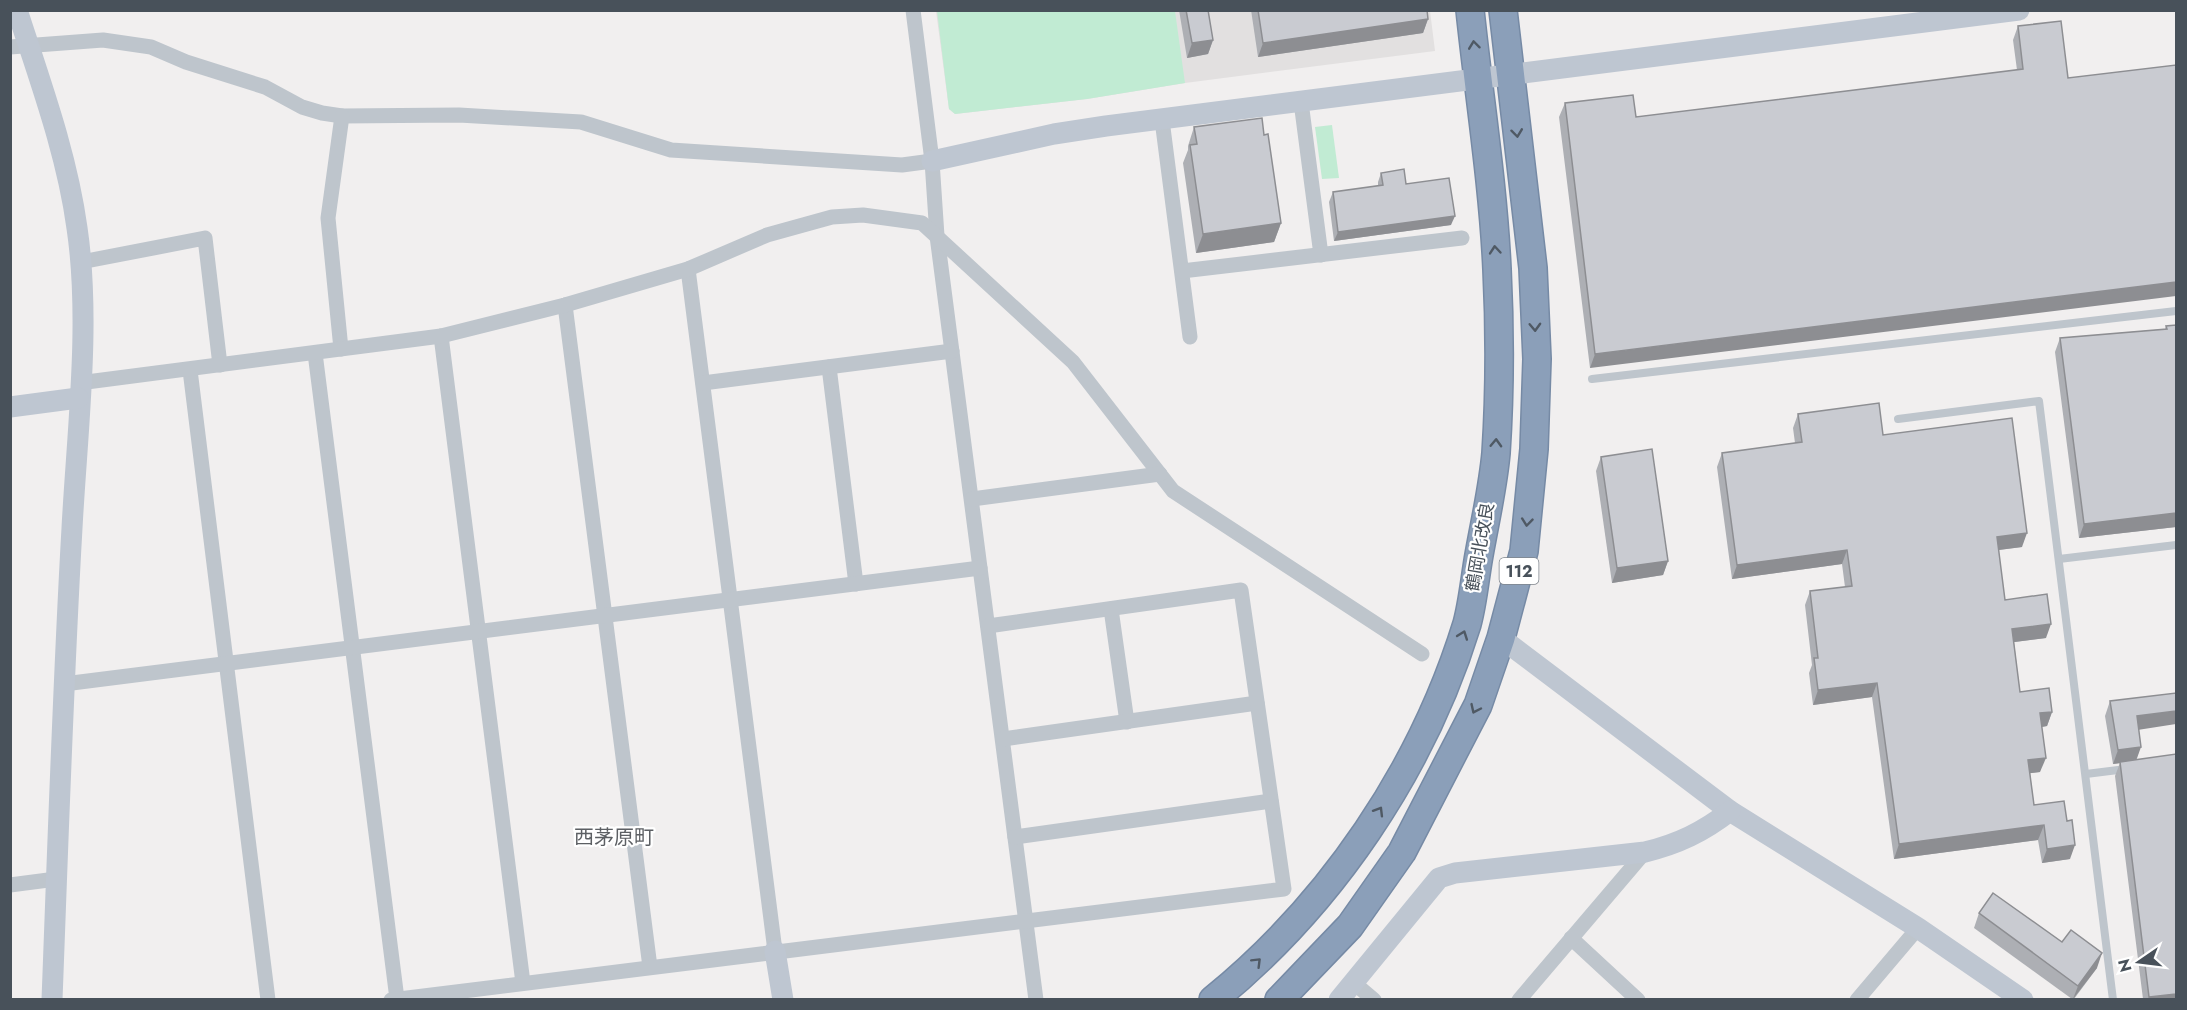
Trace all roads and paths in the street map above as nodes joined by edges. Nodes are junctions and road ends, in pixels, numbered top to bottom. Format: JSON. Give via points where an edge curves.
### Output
{"nodes":[{"id":1,"x":17,"y":10,"type":"edge"},
{"id":2,"x":913,"y":10,"type":"edge"},
{"id":3,"x":1470,"y":10,"type":"edge"},
{"id":4,"x":1503,"y":10,"type":"edge"},
{"id":5,"x":2019,"y":10,"type":"edge"},
{"id":6,"x":1983,"y":13,"type":"edge"},
{"id":7,"x":19,"y":46,"type":"edge"},
{"id":8,"x":1510,"y":75,"type":"junction"},
{"id":9,"x":1478,"y":79,"type":"junction"},
{"id":10,"x":1301,"y":102,"type":"junction"},
{"id":11,"x":342,"y":116,"type":"junction"},
{"id":12,"x":1162,"y":120,"type":"junction"},
{"id":13,"x":932,"y":161,"type":"junction"},
{"id":14,"x":938,"y":236,"type":"junction"},
{"id":15,"x":1462,"y":238,"type":"dead end"},
{"id":16,"x":1321,"y":255,"type":"junction"},
{"id":17,"x":81,"y":262,"type":"junction"},
{"id":18,"x":688,"y":269,"type":"junction"},
{"id":19,"x":1182,"y":271,"type":"junction"},
{"id":20,"x":565,"y":305,"type":"junction"},
{"id":21,"x":2176,"y":311,"type":"edge"},
{"id":22,"x":441,"y":336,"type":"junction"},
{"id":23,"x":1190,"y":337,"type":"dead end"},
{"id":24,"x":341,"y":349,"type":"junction"},
{"id":25,"x":952,"y":351,"type":"junction"},
{"id":26,"x":315,"y":353,"type":"junction"},
{"id":27,"x":220,"y":365,"type":"junction"},
{"id":28,"x":829,"y":367,"type":"junction"},
{"id":29,"x":190,"y":370,"type":"junction"},
{"id":30,"x":1592,"y":379,"type":"dead end"},
{"id":31,"x":703,"y":383,"type":"junction"},
{"id":32,"x":79,"y":391,"type":"junction"},
{"id":33,"x":10,"y":407,"type":"edge"},
{"id":34,"x":1898,"y":419,"type":"dead end"},
{"id":35,"x":1160,"y":474,"type":"junction"},
{"id":36,"x":972,"y":499,"type":"junction"},
{"id":37,"x":2176,"y":545,"type":"edge"},
{"id":38,"x":2059,"y":559,"type":"junction"},
{"id":39,"x":981,"y":568,"type":"junction"},
{"id":40,"x":856,"y":584,"type":"junction"},
{"id":41,"x":730,"y":600,"type":"junction"},
{"id":42,"x":1111,"y":609,"type":"junction"},
{"id":43,"x":605,"y":616,"type":"junction"},
{"id":44,"x":988,"y":626,"type":"junction"},
{"id":45,"x":478,"y":632,"type":"junction"},
{"id":46,"x":1501,"y":638,"type":"junction"},
{"id":47,"x":352,"y":648,"type":"junction"},
{"id":48,"x":1422,"y":654,"type":"dead end"},
{"id":49,"x":228,"y":663,"type":"junction"},
{"id":50,"x":63,"y":684,"type":"junction"},
{"id":51,"x":1257,"y":703,"type":"junction"},
{"id":52,"x":1127,"y":722,"type":"junction"},
{"id":53,"x":1003,"y":739,"type":"junction"},
{"id":54,"x":2131,"y":768,"type":"edge"},
{"id":55,"x":2086,"y":774,"type":"junction"},
{"id":56,"x":1271,"y":801,"type":"junction"},
{"id":57,"x":1730,"y":811,"type":"junction"},
{"id":58,"x":1015,"y":837,"type":"junction"},
{"id":59,"x":1645,"y":852,"type":"junction"},
{"id":60,"x":56,"y":879,"type":"junction"},
{"id":61,"x":10,"y":885,"type":"edge"},
{"id":62,"x":1026,"y":919,"type":"junction"},
{"id":63,"x":1918,"y":928,"type":"junction"},
{"id":64,"x":1571,"y":938,"type":"junction"},
{"id":65,"x":775,"y":951,"type":"junction"},
{"id":66,"x":650,"y":967,"type":"junction"},
{"id":67,"x":523,"y":983,"type":"junction"},
{"id":68,"x":1354,"y":983,"type":"junction"},
{"id":69,"x":52,"y":999,"type":"edge"},
{"id":70,"x":268,"y":999,"type":"edge"},
{"id":71,"x":394,"y":999,"type":"edge"},
{"id":72,"x":783,"y":999,"type":"edge"},
{"id":73,"x":1036,"y":999,"type":"edge"},
{"id":74,"x":1213,"y":999,"type":"edge"},
{"id":75,"x":1279,"y":999,"type":"edge"},
{"id":76,"x":1339,"y":999,"type":"edge"},
{"id":77,"x":1374,"y":999,"type":"edge"},
{"id":78,"x":1519,"y":999,"type":"edge"},
{"id":79,"x":1638,"y":999,"type":"edge"},
{"id":80,"x":1857,"y":999,"type":"edge"},
{"id":81,"x":2023,"y":999,"type":"edge"},
{"id":82,"x":2113,"y":999,"type":"edge"}],
"edges":[{"from":1,"to":7,"type":"street"},
{"from":2,"to":13,"type":"street"},
{"from":9,"to":3,"type":"highway","name":"鶴岡北改良","number":"112","one_way":true},
{"from":4,"to":8,"type":"highway","number":"112"},
{"from":5,"to":6,"type":"street"},
{"from":6,"to":8,"type":"street"},
{"from":7,"to":11,"type":"street","via":[[103,40],[151,47],[265,87],[302,107]]},
{"from":7,"to":17,"type":"street","via":[[69,186]]},
{"from":8,"to":9,"type":"street"},
{"from":8,"to":46,"type":"highway","number":"112","one_way":true,"via":[[1533,268],[1537,359],[1534,449],[1524,551]]},
{"from":9,"to":10,"type":"street"},
{"from":74,"to":9,"type":"highway","name":"鶴岡北改良","number":"112","one_way":true,"via":[[1254,966],[1318,897],[1365,834],[1412,757],[1444,688],[1467,622],[1496,455],[1499,372],[1497,269]]},
{"from":10,"to":12,"type":"street"},
{"from":10,"to":16,"type":"street"},
{"from":11,"to":13,"type":"street","via":[[459,115],[581,122],[671,150],[902,165]]},
{"from":11,"to":24,"type":"street","via":[[328,218]]},
{"from":12,"to":13,"type":"street","via":[[1054,134]]},
{"from":12,"to":19,"type":"street"},
{"from":13,"to":14,"type":"street"},
{"from":14,"to":18,"type":"street","via":[[922,223],[863,215],[832,217],[767,235]]},
{"from":14,"to":25,"type":"street"},
{"from":14,"to":35,"type":"street","via":[[1073,362]]},
{"from":15,"to":16,"type":"street"},
{"from":16,"to":19,"type":"street"},
{"from":17,"to":27,"type":"street","via":[[205,238]]},
{"from":17,"to":32,"type":"street"},
{"from":18,"to":20,"type":"street"},
{"from":18,"to":31,"type":"street"},
{"from":19,"to":23,"type":"street"},
{"from":20,"to":22,"type":"street"},
{"from":20,"to":43,"type":"street"},
{"from":21,"to":30,"type":"lane"},
{"from":22,"to":24,"type":"street"},
{"from":22,"to":45,"type":"street"},
{"from":24,"to":26,"type":"street"},
{"from":25,"to":28,"type":"street"},
{"from":25,"to":36,"type":"street"},
{"from":26,"to":27,"type":"street"},
{"from":26,"to":47,"type":"street"},
{"from":27,"to":29,"type":"street"},
{"from":28,"to":31,"type":"street"},
{"from":28,"to":40,"type":"street"},
{"from":29,"to":32,"type":"street"},
{"from":29,"to":49,"type":"street"},
{"from":31,"to":41,"type":"street"},
{"from":32,"to":33,"type":"street"},
{"from":32,"to":50,"type":"street"},
{"from":34,"to":38,"type":"lane","via":[[2039,402]]},
{"from":35,"to":36,"type":"street"},
{"from":35,"to":48,"type":"street","via":[[1173,491]]},
{"from":36,"to":39,"type":"street"},
{"from":37,"to":38,"type":"lane"},
{"from":38,"to":55,"type":"lane"},
{"from":39,"to":40,"type":"street"},
{"from":39,"to":44,"type":"street"},
{"from":40,"to":41,"type":"street"},
{"from":41,"to":43,"type":"street"},
{"from":41,"to":65,"type":"street"},
{"from":42,"to":44,"type":"street"},
{"from":42,"to":51,"type":"street","via":[[1241,590]]},
{"from":42,"to":52,"type":"street"},
{"from":43,"to":45,"type":"street"},
{"from":43,"to":66,"type":"street"},
{"from":44,"to":53,"type":"street"},
{"from":45,"to":47,"type":"street"},
{"from":45,"to":67,"type":"street"},
{"from":46,"to":57,"type":"street"},
{"from":46,"to":75,"type":"highway","number":"112","one_way":true,"via":[[1478,705],[1402,852],[1350,926]]},
{"from":47,"to":49,"type":"street"},
{"from":47,"to":71,"type":"street"},
{"from":49,"to":50,"type":"street"},
{"from":49,"to":70,"type":"street"},
{"from":50,"to":60,"type":"street"},
{"from":51,"to":52,"type":"street"},
{"from":51,"to":56,"type":"street"},
{"from":52,"to":53,"type":"street"},
{"from":53,"to":58,"type":"street"},
{"from":54,"to":55,"type":"lane"},
{"from":55,"to":82,"type":"lane"},
{"from":56,"to":58,"type":"street"},
{"from":56,"to":62,"type":"street","via":[[1284,889]]},
{"from":57,"to":59,"type":"street","via":[[1701,833]]},
{"from":57,"to":63,"type":"street"},
{"from":58,"to":62,"type":"street"},
{"from":59,"to":64,"type":"street"},
{"from":59,"to":68,"type":"street","via":[[1439,878]]},
{"from":60,"to":61,"type":"street"},
{"from":60,"to":69,"type":"street"},
{"from":62,"to":65,"type":"street"},
{"from":62,"to":73,"type":"street"},
{"from":63,"to":80,"type":"street"},
{"from":63,"to":81,"type":"street"},
{"from":64,"to":78,"type":"street"},
{"from":64,"to":79,"type":"street"},
{"from":65,"to":66,"type":"street"},
{"from":65,"to":72,"type":"street"},
{"from":66,"to":67,"type":"street"},
{"from":67,"to":71,"type":"street"},
{"from":68,"to":76,"type":"street"},
{"from":68,"to":77,"type":"street"}]}
